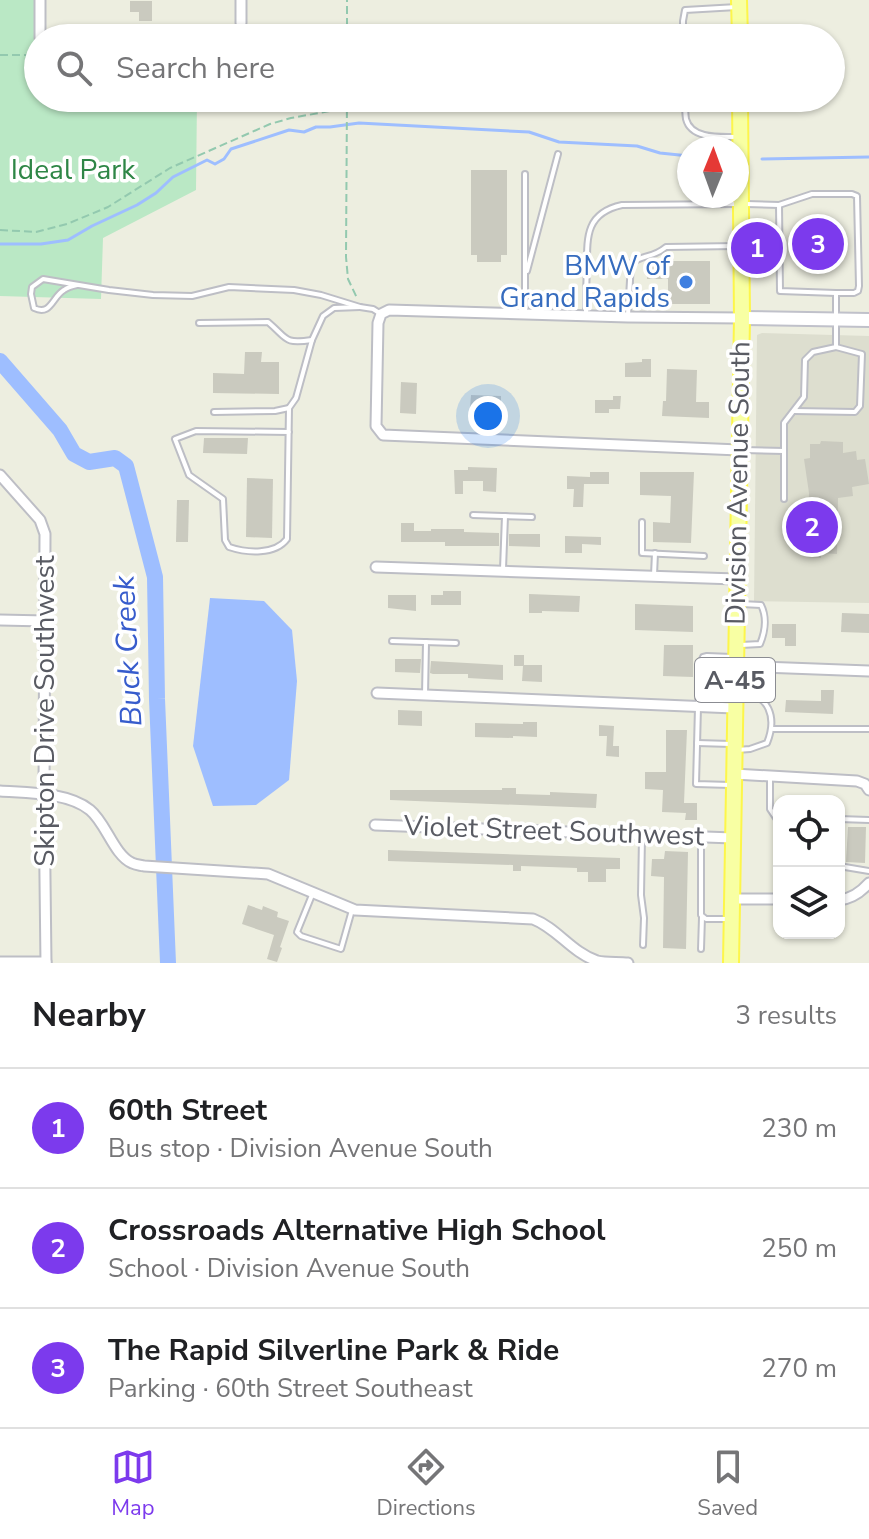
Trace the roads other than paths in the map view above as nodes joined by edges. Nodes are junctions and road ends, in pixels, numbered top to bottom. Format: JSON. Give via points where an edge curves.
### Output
{"nodes":[{"id":1,"x":40,"y":0,"type":"edge"},
{"id":2,"x":241,"y":0,"type":"edge"},
{"id":3,"x":739,"y":4,"type":"edge"},
{"id":4,"x":241,"y":23,"type":"dead end"},
{"id":5,"x":40,"y":24,"type":"edge"},
{"id":6,"x":683,"y":24,"type":"edge"},
{"id":7,"x":740,"y":24,"type":"edge"},
{"id":8,"x":686,"y":112,"type":"edge"},
{"id":9,"x":740,"y":112,"type":"edge"},
{"id":10,"x":724,"y":136,"type":"edge"},
{"id":11,"x":741,"y":136,"type":"edge"},
{"id":12,"x":558,"y":154,"type":"dead end"},
{"id":13,"x":525,"y":174,"type":"dead end"},
{"id":14,"x":749,"y":204,"type":"edge"},
{"id":15,"x":677,"y":205,"type":"edge"},
{"id":16,"x":779,"y":205,"type":"junction"},
{"id":17,"x":742,"y":208,"type":"edge"},
{"id":18,"x":741,"y":246,"type":"junction"},
{"id":19,"x":525,"y":277,"type":"junction"},
{"id":20,"x":77,"y":285,"type":"junction"},
{"id":21,"x":836,"y":293,"type":"junction"},
{"id":22,"x":360,"y":307,"type":"junction"},
{"id":23,"x":385,"y":312,"type":"junction"},
{"id":24,"x":525,"y":314,"type":"junction"},
{"id":25,"x":586,"y":316,"type":"junction"},
{"id":26,"x":628,"y":317,"type":"junction"},
{"id":27,"x":742,"y":318,"type":"junction"},
{"id":28,"x":836,"y":320,"type":"junction"},
{"id":29,"x":869,"y":320,"type":"edge"},
{"id":30,"x":199,"y":323,"type":"dead end"},
{"id":31,"x":312,"y":340,"type":"junction"},
{"id":32,"x":836,"y":347,"type":"junction"},
{"id":33,"x":289,"y":408,"type":"junction"},
{"id":34,"x":794,"y":411,"type":"junction"},
{"id":35,"x":214,"y":412,"type":"dead end"},
{"id":36,"x":289,"y":432,"type":"junction"},
{"id":37,"x":739,"y":450,"type":"junction"},
{"id":38,"x":784,"y":451,"type":"junction"},
{"id":39,"x":0,"y":475,"type":"edge"},
{"id":40,"x":784,"y":499,"type":"dead end"},
{"id":41,"x":473,"y":515,"type":"dead end"},
{"id":42,"x":505,"y":516,"type":"junction"},
{"id":43,"x":532,"y":517,"type":"dead end"},
{"id":44,"x":642,"y":522,"type":"dead end"},
{"id":45,"x":655,"y":553,"type":"junction"},
{"id":46,"x":704,"y":556,"type":"dead end"},
{"id":47,"x":376,"y":567,"type":"dead end"},
{"id":48,"x":503,"y":571,"type":"junction"},
{"id":49,"x":654,"y":576,"type":"junction"},
{"id":50,"x":736,"y":579,"type":"junction"},
{"id":51,"x":736,"y":604,"type":"junction"},
{"id":52,"x":0,"y":620,"type":"edge"},
{"id":53,"x":46,"y":621,"type":"junction"},
{"id":54,"x":392,"y":641,"type":"dead end"},
{"id":55,"x":426,"y":642,"type":"junction"},
{"id":56,"x":456,"y":643,"type":"dead end"},
{"id":57,"x":735,"y":656,"type":"junction"},
{"id":58,"x":869,"y":671,"type":"edge"},
{"id":59,"x":377,"y":693,"type":"dead end"},
{"id":60,"x":425,"y":695,"type":"junction"},
{"id":61,"x":734,"y":701,"type":"junction"},
{"id":62,"x":698,"y":707,"type":"junction"},
{"id":63,"x":773,"y":729,"type":"junction"},
{"id":64,"x":869,"y":729,"type":"edge"},
{"id":65,"x":697,"y":743,"type":"junction"},
{"id":66,"x":734,"y":747,"type":"junction"},
{"id":67,"x":770,"y":776,"type":"junction"},
{"id":68,"x":734,"y":780,"type":"junction"},
{"id":69,"x":869,"y":790,"type":"edge"},
{"id":70,"x":0,"y":791,"type":"edge"},
{"id":71,"x":44,"y":794,"type":"junction"},
{"id":72,"x":773,"y":814,"type":"edge"},
{"id":73,"x":845,"y":819,"type":"edge"},
{"id":74,"x":869,"y":820,"type":"edge"},
{"id":75,"x":375,"y":825,"type":"dead end"},
{"id":76,"x":642,"y":835,"type":"junction"},
{"id":77,"x":701,"y":837,"type":"junction"},
{"id":78,"x":733,"y":838,"type":"junction"},
{"id":79,"x":845,"y":867,"type":"edge"},
{"id":80,"x":869,"y":871,"type":"edge"},
{"id":81,"x":869,"y":883,"type":"edge"},
{"id":82,"x":312,"y":893,"type":"junction"},
{"id":83,"x":732,"y":899,"type":"junction"},
{"id":84,"x":773,"y":899,"type":"edge"},
{"id":85,"x":845,"y":899,"type":"edge"},
{"id":86,"x":352,"y":909,"type":"junction"},
{"id":87,"x":702,"y":917,"type":"junction"},
{"id":88,"x":732,"y":919,"type":"junction"},
{"id":89,"x":643,"y":945,"type":"dead end"},
{"id":90,"x":701,"y":949,"type":"dead end"},
{"id":91,"x":0,"y":962,"type":"edge"},
{"id":92,"x":46,"y":963,"type":"edge"},
{"id":93,"x":628,"y":963,"type":"edge"},
{"id":94,"x":731,"y":963,"type":"edge"}],
"edges":[{"from":1,"to":5,"type":"street"},
{"from":2,"to":4,"type":"street"},
{"from":3,"to":6,"type":"lane","via":[[685,10]]},
{"from":3,"to":7,"type":"main road"},
{"from":8,"to":10,"type":"lane","via":[[693,130]]},
{"from":9,"to":11,"type":"main road","name":"Division Avenue South","number":"A-45"},
{"from":12,"to":19,"type":"lane"},
{"from":13,"to":19,"type":"lane"},
{"from":14,"to":16,"type":"lane"},
{"from":15,"to":25,"type":"lane","via":[[622,205],[597,216],[588,233]]},
{"from":16,"to":21,"type":"lane","via":[[780,291]]},
{"from":16,"to":21,"type":"lane","via":[[812,194],[857,196],[858,291]]},
{"from":17,"to":18,"type":"main road","name":"Division Avenue South","number":"A-45"},
{"from":18,"to":26,"type":"lane","via":[[666,247],[640,257],[631,263]]},
{"from":18,"to":27,"type":"main road","name":"Division Avenue South","number":"A-45"},
{"from":19,"to":24,"type":"lane"},
{"from":20,"to":20,"type":"lane","via":[[65,289],[46,309],[34,308],[31,291],[39,280]]},
{"from":20,"to":22,"type":"lane","via":[[184,296],[229,287],[281,289]]},
{"from":21,"to":28,"type":"lane"},
{"from":22,"to":23,"type":"lane"},
{"from":22,"to":31,"type":"lane","via":[[330,309]]},
{"from":23,"to":24,"type":"street"},
{"from":23,"to":37,"type":"street","via":[[378,323],[376,426],[388,436]]},
{"from":24,"to":25,"type":"street"},
{"from":25,"to":26,"type":"street"},
{"from":26,"to":27,"type":"street"},
{"from":27,"to":28,"type":"main road"},
{"from":27,"to":37,"type":"main road","name":"Division Avenue South","number":"A-45"},
{"from":28,"to":29,"type":"main road"},
{"from":28,"to":32,"type":"lane"},
{"from":30,"to":31,"type":"lane","via":[[268,322],[287,340]]},
{"from":31,"to":33,"type":"lane"},
{"from":32,"to":34,"type":"lane","via":[[813,352],[805,360],[804,397]]},
{"from":32,"to":34,"type":"lane","via":[[862,354],[860,406],[855,412]]},
{"from":33,"to":35,"type":"lane"},
{"from":33,"to":36,"type":"lane"},
{"from":34,"to":38,"type":"lane","via":[[784,423]]},
{"from":36,"to":36,"type":"lane","via":[[287,539],[273,550],[229,547],[223,499],[189,475],[175,439],[196,431]]},
{"from":37,"to":38,"type":"lane"},
{"from":37,"to":50,"type":"main road","name":"Division Avenue South","number":"A-45"},
{"from":38,"to":40,"type":"lane"},
{"from":39,"to":53,"type":"street","name":"Skipton Drive Southwest","via":[[40,520],[45,534]]},
{"from":41,"to":42,"type":"lane"},
{"from":42,"to":43,"type":"lane"},
{"from":42,"to":48,"type":"lane"},
{"from":44,"to":45,"type":"lane","via":[[642,553]]},
{"from":45,"to":46,"type":"lane"},
{"from":45,"to":49,"type":"lane"},
{"from":47,"to":48,"type":"street"},
{"from":48,"to":49,"type":"street"},
{"from":49,"to":50,"type":"street"},
{"from":50,"to":51,"type":"main road","name":"Division Avenue South","number":"A-45"},
{"from":51,"to":57,"type":"main road","name":"Division Avenue South","number":"A-45"},
{"from":51,"to":57,"type":"lane","via":[[761,605],[765,612],[760,644]]},
{"from":52,"to":53,"type":"street"},
{"from":53,"to":71,"type":"street","name":"Skipton Drive Southwest"},
{"from":54,"to":55,"type":"lane"},
{"from":55,"to":56,"type":"lane"},
{"from":55,"to":60,"type":"lane"},
{"from":57,"to":58,"type":"street"},
{"from":57,"to":61,"type":"main road","name":"Division Avenue South","number":"A-45"},
{"from":57,"to":62,"type":"lane","via":[[703,657]]},
{"from":59,"to":60,"type":"street"},
{"from":60,"to":62,"type":"street"},
{"from":61,"to":62,"type":"street"},
{"from":61,"to":63,"type":"lane","via":[[750,693],[761,699],[771,713]]},
{"from":61,"to":66,"type":"main road","name":"Division Avenue South","number":"A-45"},
{"from":62,"to":65,"type":"lane"},
{"from":63,"to":64,"type":"lane"},
{"from":63,"to":66,"type":"lane","via":[[767,743]]},
{"from":65,"to":66,"type":"lane"},
{"from":65,"to":68,"type":"lane","via":[[696,784]]},
{"from":66,"to":68,"type":"main road","name":"Division Avenue South","number":"A-45"},
{"from":67,"to":68,"type":"street"},
{"from":67,"to":69,"type":"street","via":[[857,781]]},
{"from":67,"to":72,"type":"lane"},
{"from":68,"to":78,"type":"main road","name":"Division Avenue South","number":"A-45"},
{"from":70,"to":71,"type":"street"},
{"from":71,"to":82,"type":"street","via":[[90,809],[132,863],[268,874]]},
{"from":71,"to":92,"type":"street","name":"Skipton Drive Southwest"},
{"from":73,"to":74,"type":"lane"},
{"from":75,"to":76,"type":"street","name":"Violet Street Southwest"},
{"from":76,"to":77,"type":"street","name":"Violet Street Southwest"},
{"from":76,"to":89,"type":"lane"},
{"from":77,"to":78,"type":"street","name":"Violet Street Southwest"},
{"from":77,"to":87,"type":"lane"},
{"from":78,"to":83,"type":"main road","name":"Division Avenue South","number":"A-45"},
{"from":79,"to":80,"type":"lane"},
{"from":81,"to":85,"type":"street"},
{"from":82,"to":86,"type":"street"},
{"from":82,"to":86,"type":"lane","via":[[297,932],[301,936],[341,949]]},
{"from":83,"to":84,"type":"street"},
{"from":83,"to":88,"type":"main road","name":"Division Avenue South","number":"A-45"},
{"from":86,"to":93,"type":"street","via":[[533,919],[598,961]]},
{"from":87,"to":88,"type":"lane"},
{"from":87,"to":90,"type":"lane"},
{"from":88,"to":94,"type":"main road","name":"Division Avenue South","number":"A-45"},
{"from":91,"to":92,"type":"street"}]}
